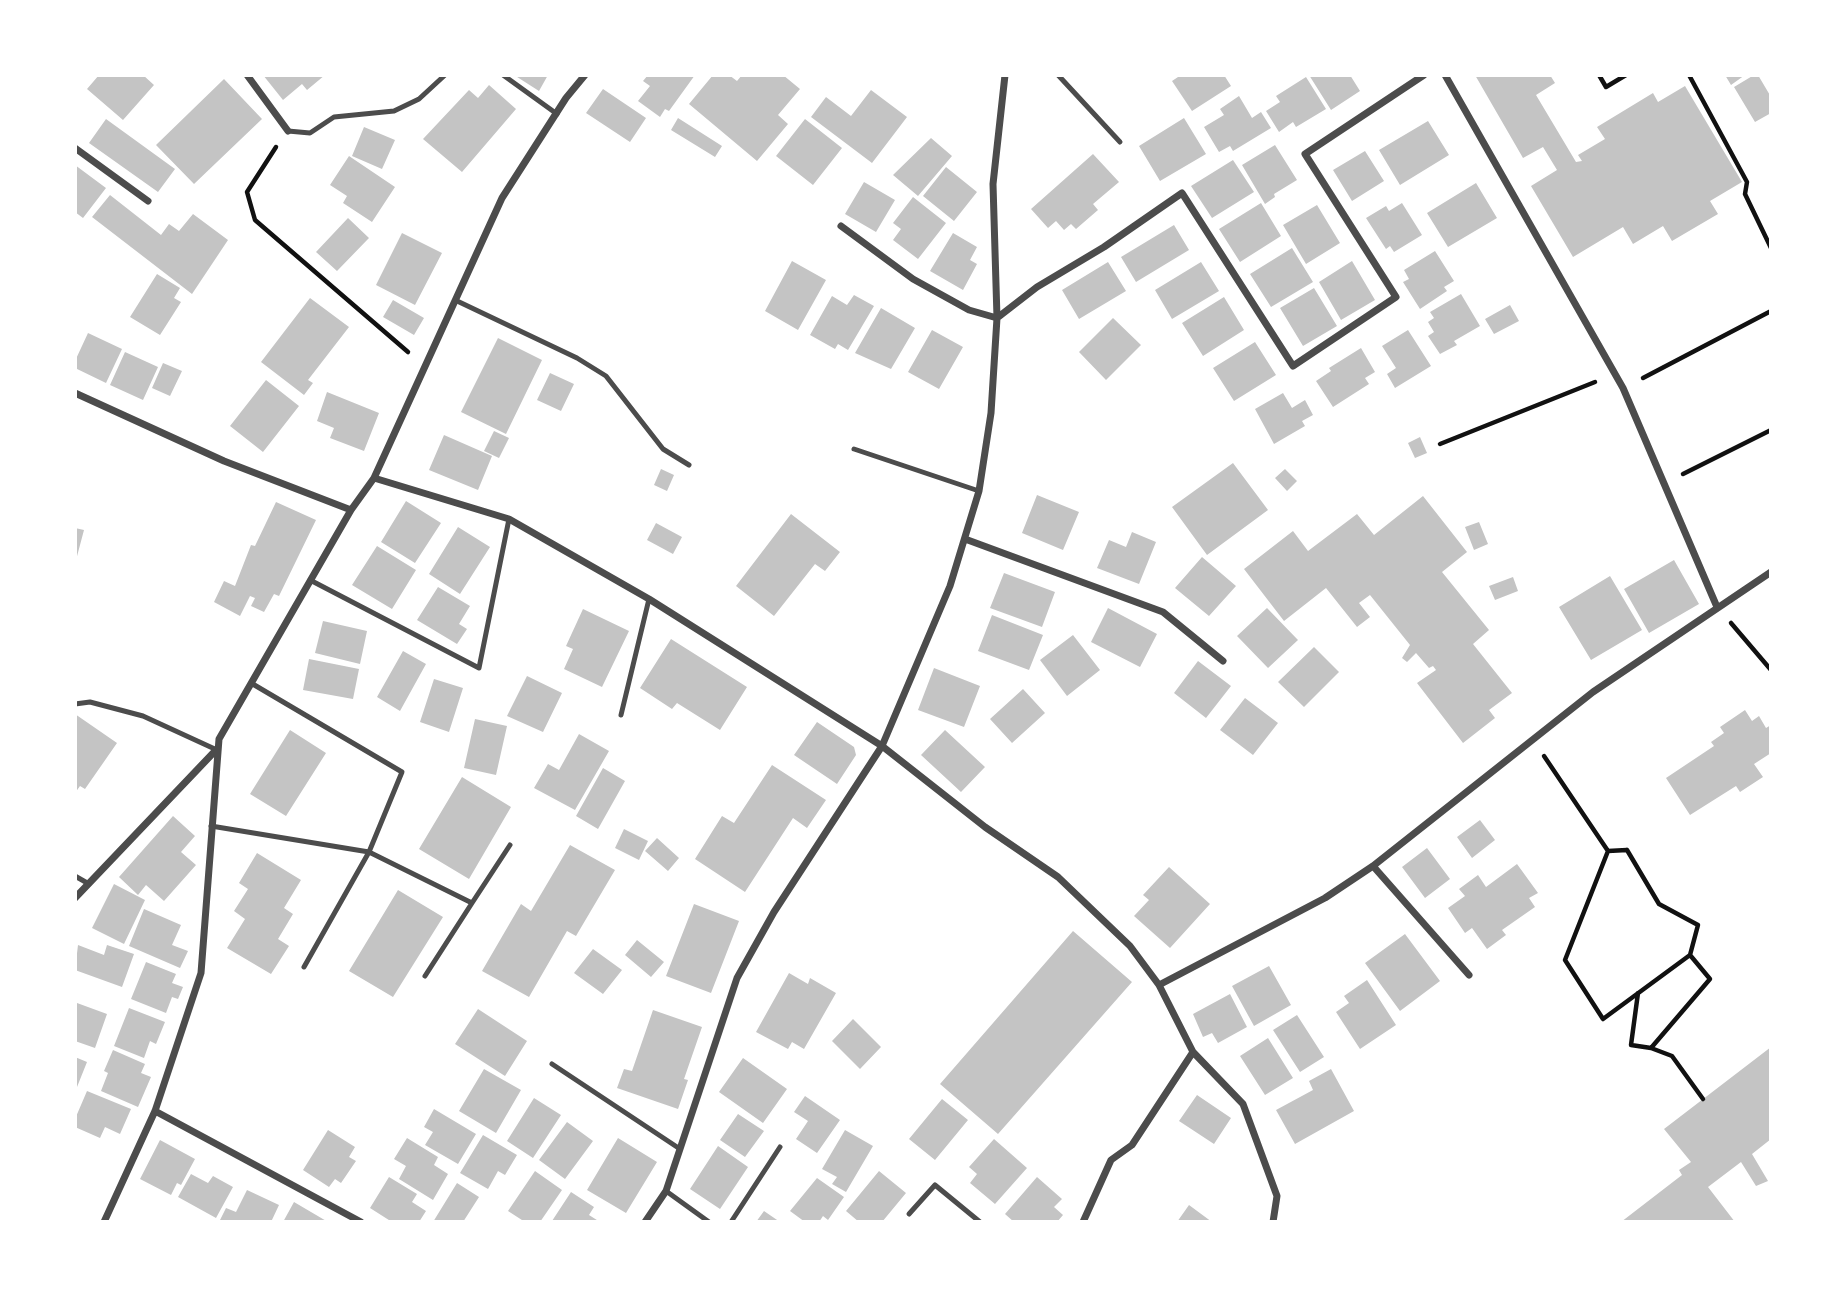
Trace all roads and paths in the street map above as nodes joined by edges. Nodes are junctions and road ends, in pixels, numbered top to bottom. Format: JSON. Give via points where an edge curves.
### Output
{"nodes":[{"id":1,"x":247,"y":75,"type":"edge"},
{"id":2,"x":445,"y":75,"type":"edge"},
{"id":3,"x":503,"y":75,"type":"edge"},
{"id":4,"x":585,"y":75,"type":"edge"},
{"id":5,"x":1005,"y":75,"type":"edge"},
{"id":6,"x":1058,"y":75,"type":"edge"},
{"id":7,"x":1424,"y":75,"type":"edge"},
{"id":8,"x":1445,"y":75,"type":"edge"},
{"id":9,"x":1599,"y":75,"type":"edge"},
{"id":10,"x":1626,"y":75,"type":"edge"},
{"id":11,"x":1689,"y":75,"type":"edge"},
{"id":12,"x":557,"y":114,"type":"junction"},
{"id":13,"x":288,"y":131,"type":"junction"},
{"id":14,"x":1120,"y":142,"type":"dead end"},
{"id":15,"x":75,"y":148,"type":"edge"},
{"id":16,"x":148,"y":201,"type":"dead end"},
{"id":17,"x":841,"y":226,"type":"dead end"},
{"id":18,"x":1771,"y":248,"type":"edge"},
{"id":19,"x":455,"y":300,"type":"junction"},
{"id":20,"x":1771,"y":311,"type":"edge"},
{"id":21,"x":997,"y":318,"type":"junction"},
{"id":22,"x":425,"y":366,"type":"junction"},
{"id":23,"x":1615,"y":373,"type":"junction"},
{"id":24,"x":1623,"y":388,"type":"junction"},
{"id":25,"x":75,"y":393,"type":"edge"},
{"id":26,"x":1771,"y":430,"type":"edge"},
{"id":27,"x":1440,"y":444,"type":"dead end"},
{"id":28,"x":854,"y":449,"type":"dead end"},
{"id":29,"x":689,"y":465,"type":"dead end"},
{"id":30,"x":374,"y":478,"type":"junction"},
{"id":31,"x":1663,"y":484,"type":"junction"},
{"id":32,"x":979,"y":491,"type":"junction"},
{"id":33,"x":351,"y":510,"type":"junction"},
{"id":34,"x":509,"y":519,"type":"junction"},
{"id":35,"x":965,"y":539,"type":"junction"},
{"id":36,"x":1771,"y":572,"type":"edge"},
{"id":37,"x":310,"y":580,"type":"junction"},
{"id":38,"x":649,"y":599,"type":"junction"},
{"id":39,"x":1717,"y":607,"type":"junction"},
{"id":40,"x":1223,"y":661,"type":"dead end"},
{"id":41,"x":1771,"y":670,"type":"edge"},
{"id":42,"x":251,"y":683,"type":"junction"},
{"id":43,"x":75,"y":704,"type":"edge"},
{"id":44,"x":621,"y":715,"type":"dead end"},
{"id":45,"x":1532,"y":738,"type":"junction"},
{"id":46,"x":882,"y":746,"type":"junction"},
{"id":47,"x":217,"y":750,"type":"junction"},
{"id":48,"x":211,"y":826,"type":"junction"},
{"id":49,"x":510,"y":845,"type":"dead end"},
{"id":50,"x":1608,"y":851,"type":"junction"},
{"id":51,"x":369,"y":852,"type":"junction"},
{"id":52,"x":1373,"y":866,"type":"junction"},
{"id":53,"x":75,"y":876,"type":"edge"},
{"id":54,"x":89,"y":884,"type":"junction"},
{"id":55,"x":75,"y":898,"type":"edge"},
{"id":56,"x":472,"y":902,"type":"junction"},
{"id":57,"x":1690,"y":955,"type":"junction"},
{"id":58,"x":304,"y":967,"type":"dead end"},
{"id":59,"x":1469,"y":975,"type":"dead end"},
{"id":60,"x":425,"y":976,"type":"dead end"},
{"id":61,"x":1159,"y":985,"type":"junction"},
{"id":62,"x":1639,"y":993,"type":"junction"},
{"id":63,"x":1651,"y":1048,"type":"junction"},
{"id":64,"x":1193,"y":1052,"type":"junction"},
{"id":65,"x":552,"y":1064,"type":"dead end"},
{"id":66,"x":1703,"y":1099,"type":"dead end"},
{"id":67,"x":155,"y":1111,"type":"junction"},
{"id":68,"x":780,"y":1147,"type":"dead end"},
{"id":69,"x":680,"y":1149,"type":"junction"},
{"id":70,"x":666,"y":1191,"type":"junction"},
{"id":71,"x":909,"y":1214,"type":"dead end"},
{"id":72,"x":104,"y":1222,"type":"edge"},
{"id":73,"x":361,"y":1222,"type":"edge"},
{"id":74,"x":645,"y":1222,"type":"edge"},
{"id":75,"x":709,"y":1222,"type":"edge"},
{"id":76,"x":731,"y":1222,"type":"edge"},
{"id":77,"x":980,"y":1222,"type":"edge"},
{"id":78,"x":1083,"y":1222,"type":"edge"},
{"id":79,"x":1273,"y":1222,"type":"edge"}],
"edges":[{"from":1,"to":13,"type":"street"},
{"from":2,"to":13,"type":"lane","via":[[419,99],[394,111],[334,117],[310,133]]},
{"from":3,"to":12,"type":"lane"},
{"from":4,"to":12,"type":"street"},
{"from":5,"to":21,"type":"street","via":[[993,184]]},
{"from":6,"to":14,"type":"lane"},
{"from":7,"to":21,"type":"street","via":[[1305,154],[1396,297],[1293,366],[1182,193]]},
{"from":8,"to":23,"type":"street"},
{"from":9,"to":10,"type":"path","via":[[1606,87]]},
{"from":11,"to":18,"type":"path","via":[[1747,182],[1745,194]]},
{"from":12,"to":19,"type":"street","via":[[502,198]]},
{"from":13,"to":22,"type":"path","via":[[247,192],[255,220]]},
{"from":15,"to":16,"type":"street"},
{"from":17,"to":21,"type":"street","via":[[913,279],[969,310]]},
{"from":19,"to":22,"type":"street"},
{"from":19,"to":29,"type":"lane","via":[[606,376],[663,449]]},
{"from":20,"to":24,"type":"path"},
{"from":21,"to":32,"type":"street","via":[[991,413]]},
{"from":22,"to":30,"type":"street"},
{"from":23,"to":24,"type":"street"},
{"from":23,"to":27,"type":"path"},
{"from":24,"to":31,"type":"street"},
{"from":25,"to":33,"type":"street","via":[[224,461]]},
{"from":26,"to":31,"type":"path"},
{"from":28,"to":32,"type":"lane"},
{"from":30,"to":33,"type":"street"},
{"from":30,"to":34,"type":"street"},
{"from":31,"to":39,"type":"street"},
{"from":32,"to":35,"type":"street"},
{"from":33,"to":37,"type":"street"},
{"from":34,"to":37,"type":"lane","via":[[479,668]]},
{"from":34,"to":38,"type":"street"},
{"from":35,"to":40,"type":"street","via":[[1164,612]]},
{"from":35,"to":46,"type":"street","via":[[950,586]]},
{"from":36,"to":39,"type":"street"},
{"from":37,"to":42,"type":"street"},
{"from":38,"to":44,"type":"lane"},
{"from":38,"to":46,"type":"street"},
{"from":39,"to":41,"type":"path"},
{"from":39,"to":45,"type":"street"},
{"from":42,"to":47,"type":"street"},
{"from":42,"to":51,"type":"lane","via":[[402,772]]},
{"from":43,"to":47,"type":"lane","via":[[90,702],[143,716]]},
{"from":45,"to":50,"type":"path"},
{"from":45,"to":52,"type":"street"},
{"from":46,"to":61,"type":"street","via":[[1058,877],[1130,946]]},
{"from":46,"to":69,"type":"street","via":[[774,912],[737,978]]},
{"from":47,"to":48,"type":"street"},
{"from":47,"to":54,"type":"street"},
{"from":48,"to":51,"type":"lane"},
{"from":48,"to":67,"type":"street","via":[[201,973]]},
{"from":49,"to":56,"type":"lane"},
{"from":50,"to":57,"type":"path","via":[[1627,850],[1659,904],[1698,925]]},
{"from":50,"to":62,"type":"path","via":[[1565,960],[1603,1018]]},
{"from":51,"to":56,"type":"lane"},
{"from":51,"to":58,"type":"lane"},
{"from":52,"to":59,"type":"street"},
{"from":52,"to":61,"type":"street","via":[[1325,898]]},
{"from":53,"to":54,"type":"lane"},
{"from":54,"to":55,"type":"street"},
{"from":56,"to":60,"type":"lane"},
{"from":57,"to":62,"type":"path"},
{"from":57,"to":63,"type":"path","via":[[1710,979]]},
{"from":61,"to":64,"type":"street"},
{"from":62,"to":63,"type":"path","via":[[1631,1045]]},
{"from":63,"to":66,"type":"path","via":[[1672,1056]]},
{"from":64,"to":78,"type":"street","via":[[1132,1145],[1111,1160]]},
{"from":64,"to":79,"type":"street","via":[[1243,1104],[1277,1196]]},
{"from":65,"to":69,"type":"lane"},
{"from":67,"to":72,"type":"street"},
{"from":67,"to":73,"type":"street"},
{"from":68,"to":76,"type":"lane"},
{"from":69,"to":70,"type":"street"},
{"from":70,"to":74,"type":"street"},
{"from":70,"to":75,"type":"lane"},
{"from":71,"to":77,"type":"lane","via":[[935,1185]]}]}
